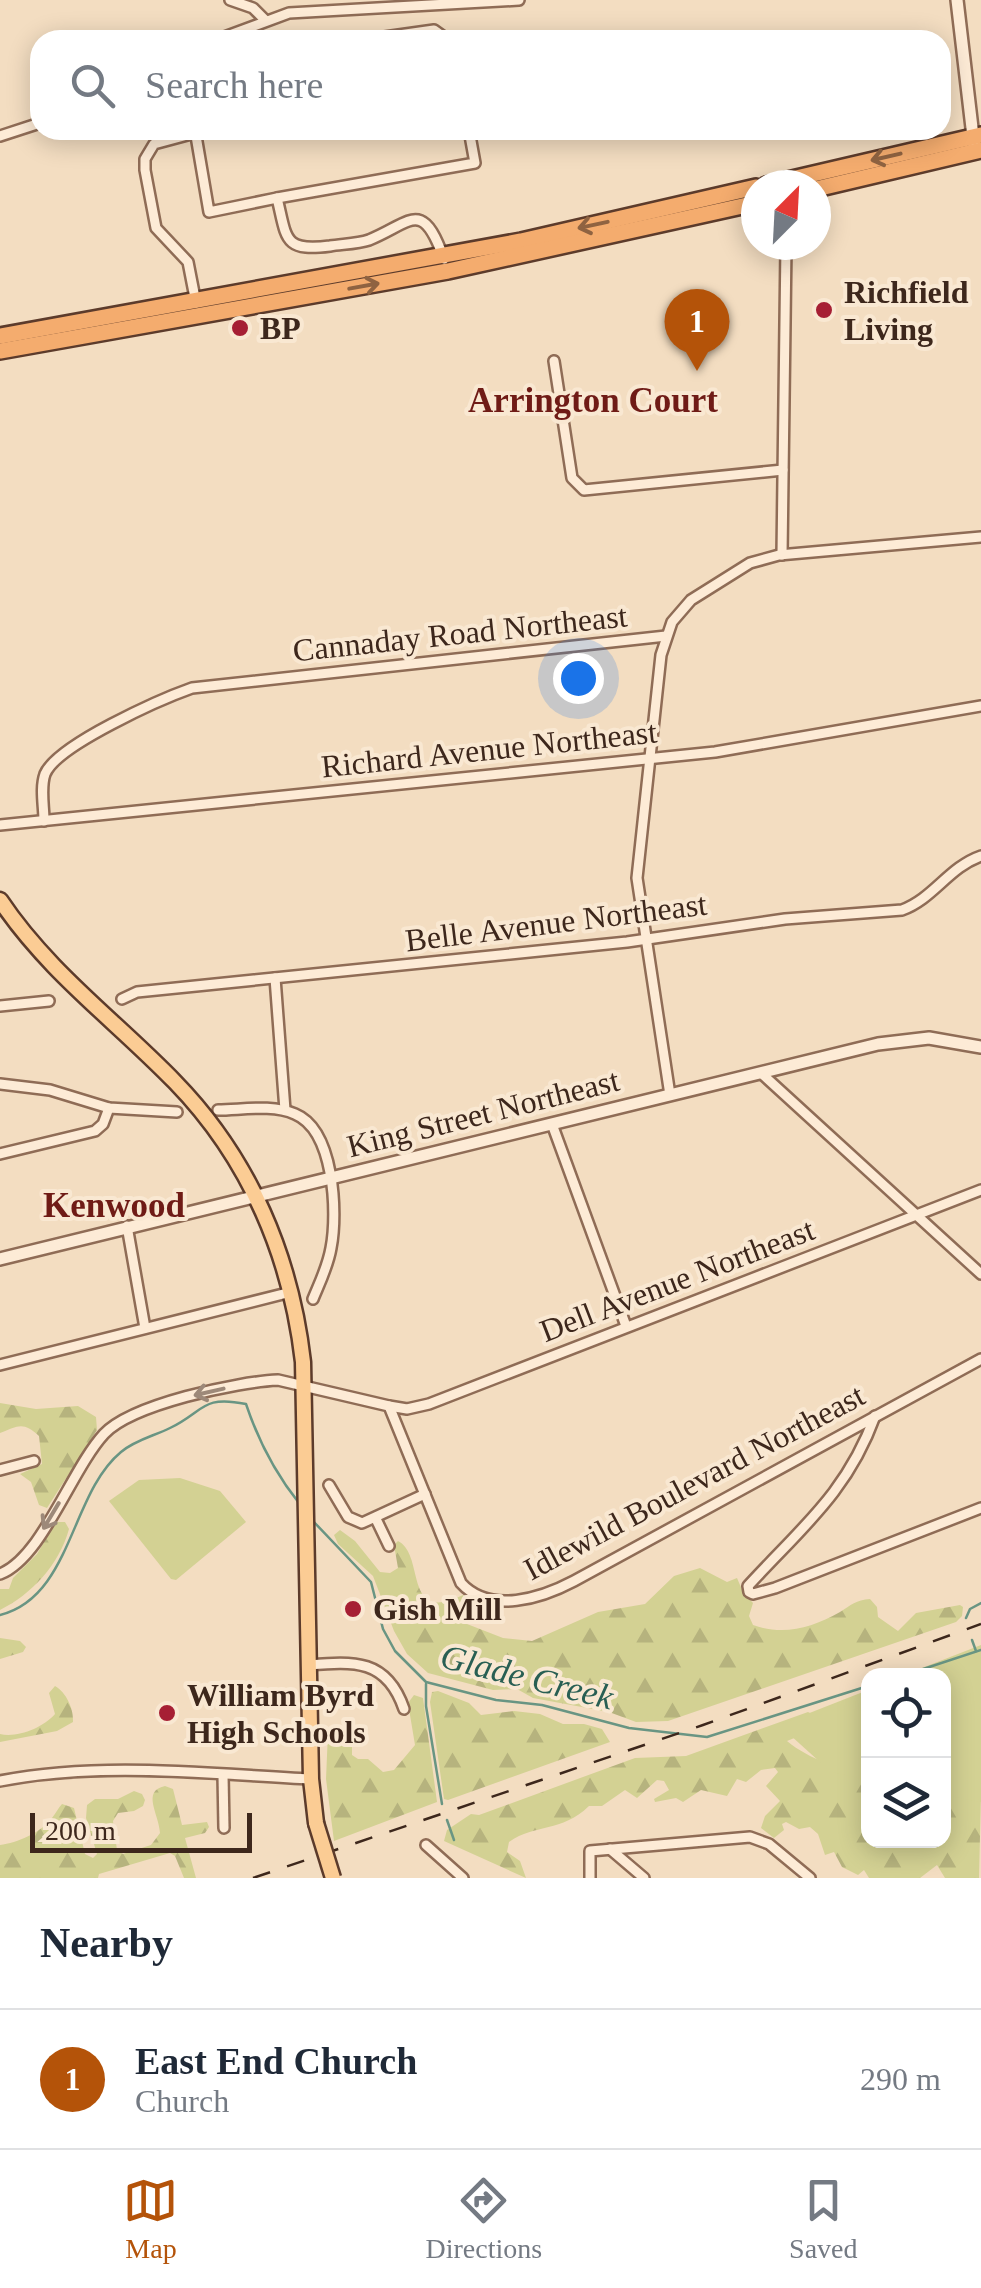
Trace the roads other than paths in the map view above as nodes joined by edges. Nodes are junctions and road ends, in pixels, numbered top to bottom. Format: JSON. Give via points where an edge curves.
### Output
{"nodes":[{"id":1,"x":230,"y":0,"type":"edge"},
{"id":2,"x":518,"y":0,"type":"edge"},
{"id":3,"x":957,"y":0,"type":"edge"},
{"id":4,"x":264,"y":20,"type":"junction"},
{"id":5,"x":240,"y":30,"type":"edge"},
{"id":6,"x":30,"y":126,"type":"edge"},
{"id":7,"x":0,"y":136,"type":"edge"},
{"id":8,"x":168,"y":140,"type":"edge"},
{"id":9,"x":196,"y":140,"type":"edge"},
{"id":10,"x":471,"y":140,"type":"edge"},
{"id":11,"x":978,"y":144,"type":"edge"},
{"id":12,"x":831,"y":173,"type":"edge"},
{"id":13,"x":831,"y":185,"type":"edge"},
{"id":14,"x":741,"y":192,"type":"edge"},
{"id":15,"x":277,"y":198,"type":"junction"},
{"id":16,"x":741,"y":206,"type":"edge"},
{"id":17,"x":786,"y":260,"type":"edge"},
{"id":18,"x":445,"y":263,"type":"junction"},
{"id":19,"x":197,"y":308,"type":"junction"},
{"id":20,"x":0,"y":336,"type":"edge"},
{"id":21,"x":0,"y":351,"type":"edge"},
{"id":22,"x":554,"y":361,"type":"dead end"},
{"id":23,"x":783,"y":470,"type":"junction"},
{"id":24,"x":981,"y":537,"type":"edge"},
{"id":25,"x":782,"y":555,"type":"junction"},
{"id":26,"x":666,"y":636,"type":"junction"},
{"id":27,"x":981,"y":706,"type":"edge"},
{"id":28,"x":650,"y":758,"type":"junction"},
{"id":29,"x":44,"y":821,"type":"junction"},
{"id":30,"x":0,"y":826,"type":"edge"},
{"id":31,"x":981,"y":856,"type":"edge"},
{"id":32,"x":0,"y":900,"type":"edge"},
{"id":33,"x":646,"y":939,"type":"junction"},
{"id":34,"x":275,"y":978,"type":"junction"},
{"id":35,"x":49,"y":1000,"type":"dead end"},
{"id":36,"x":122,"y":1000,"type":"dead end"},
{"id":37,"x":0,"y":1006,"type":"edge"},
{"id":38,"x":981,"y":1047,"type":"edge"},
{"id":39,"x":761,"y":1072,"type":"junction"},
{"id":40,"x":0,"y":1084,"type":"edge"},
{"id":41,"x":670,"y":1095,"type":"junction"},
{"id":42,"x":110,"y":1108,"type":"junction"},
{"id":43,"x":218,"y":1110,"type":"dead end"},
{"id":44,"x":285,"y":1110,"type":"junction"},
{"id":45,"x":177,"y":1112,"type":"dead end"},
{"id":46,"x":552,"y":1124,"type":"junction"},
{"id":47,"x":0,"y":1154,"type":"edge"},
{"id":48,"x":330,"y":1179,"type":"junction"},
{"id":49,"x":981,"y":1190,"type":"edge"},
{"id":50,"x":255,"y":1196,"type":"junction"},
{"id":51,"x":918,"y":1214,"type":"junction"},
{"id":52,"x":127,"y":1226,"type":"junction"},
{"id":53,"x":0,"y":1259,"type":"edge"},
{"id":54,"x":981,"y":1274,"type":"edge"},
{"id":55,"x":291,"y":1292,"type":"junction"},
{"id":56,"x":313,"y":1299,"type":"dead end"},
{"id":57,"x":626,"y":1326,"type":"junction"},
{"id":58,"x":145,"y":1328,"type":"junction"},
{"id":59,"x":981,"y":1359,"type":"edge"},
{"id":60,"x":0,"y":1365,"type":"edge"},
{"id":61,"x":304,"y":1384,"type":"junction"},
{"id":62,"x":389,"y":1406,"type":"junction"},
{"id":63,"x":876,"y":1416,"type":"junction"},
{"id":64,"x":34,"y":1461,"type":"dead end"},
{"id":65,"x":0,"y":1470,"type":"edge"},
{"id":66,"x":329,"y":1485,"type":"dead end"},
{"id":67,"x":425,"y":1494,"type":"junction"},
{"id":68,"x":981,"y":1508,"type":"edge"},
{"id":69,"x":376,"y":1519,"type":"junction"},
{"id":70,"x":390,"y":1546,"type":"dead end"},
{"id":71,"x":0,"y":1574,"type":"edge"},
{"id":72,"x":309,"y":1664,"type":"junction"},
{"id":73,"x":404,"y":1709,"type":"dead end"},
{"id":74,"x":223,"y":1775,"type":"junction"},
{"id":75,"x":311,"y":1780,"type":"junction"},
{"id":76,"x":0,"y":1782,"type":"edge"},
{"id":77,"x":224,"y":1828,"type":"dead end"},
{"id":78,"x":426,"y":1845,"type":"dead end"},
{"id":79,"x":610,"y":1849,"type":"junction"},
{"id":80,"x":333,"y":1878,"type":"edge"},
{"id":81,"x":463,"y":1878,"type":"edge"},
{"id":82,"x":590,"y":1878,"type":"edge"},
{"id":83,"x":644,"y":1878,"type":"edge"},
{"id":84,"x":810,"y":1878,"type":"edge"}],
"edges":[{"from":1,"to":4,"type":"street"},
{"from":2,"to":4,"type":"street","via":[[299,11]]},
{"from":3,"to":11,"type":"street"},
{"from":4,"to":5,"type":"street"},
{"from":6,"to":7,"type":"street"},
{"from":8,"to":19,"type":"street","via":[[154,144],[145,170],[156,228],[188,262]]},
{"from":9,"to":15,"type":"street","via":[[209,212]]},
{"from":10,"to":15,"type":"street","via":[[475,163]]},
{"from":11,"to":12,"type":"highway","one_way":true},
{"from":11,"to":13,"type":"highway"},
{"from":14,"to":18,"type":"highway","one_way":true},
{"from":15,"to":18,"type":"street","via":[[285,231],[304,250],[368,241],[408,218],[430,228]]},
{"from":16,"to":18,"type":"highway"},
{"from":17,"to":23,"type":"street"},
{"from":18,"to":19,"type":"highway"},
{"from":19,"to":20,"type":"highway"},
{"from":19,"to":21,"type":"highway"},
{"from":22,"to":23,"type":"street","via":[[575,483],[590,490]]},
{"from":23,"to":25,"type":"street"},
{"from":24,"to":25,"type":"street","name":"Cannaday Road Northeast"},
{"from":25,"to":26,"type":"street","name":"Cannaday Road Northeast","via":[[750,563],[701,591]]},
{"from":26,"to":28,"type":"street"},
{"from":26,"to":29,"type":"street","name":"Cannaday Road Northeast","via":[[192,688],[58,756],[44,780]]},
{"from":27,"to":28,"type":"street","name":"Richard Avenue Northeast"},
{"from":28,"to":29,"type":"street","name":"Richard Avenue Northeast"},
{"from":28,"to":33,"type":"street","via":[[637,866]]},
{"from":29,"to":30,"type":"street","name":"Richard Avenue Northeast"},
{"from":31,"to":33,"type":"street","name":"Belle Avenue Northeast","via":[[902,910]]},
{"from":32,"to":50,"type":"main road","via":[[65,979],[186,1094]]},
{"from":33,"to":34,"type":"street","name":"Belle Avenue Northeast"},
{"from":33,"to":41,"type":"street"},
{"from":34,"to":36,"type":"street","name":"Belle Avenue Northeast","via":[[137,992]]},
{"from":34,"to":44,"type":"street"},
{"from":35,"to":37,"type":"street"},
{"from":38,"to":39,"type":"street","name":"King Street Northeast","via":[[898,1040]]},
{"from":39,"to":41,"type":"street","name":"King Street Northeast"},
{"from":39,"to":51,"type":"street"},
{"from":40,"to":42,"type":"street"},
{"from":41,"to":46,"type":"street","name":"King Street Northeast"},
{"from":42,"to":45,"type":"street"},
{"from":42,"to":47,"type":"street","via":[[101,1126]]},
{"from":43,"to":44,"type":"street"},
{"from":44,"to":48,"type":"street","via":[[314,1129]]},
{"from":46,"to":48,"type":"street","name":"King Street Northeast"},
{"from":46,"to":57,"type":"street"},
{"from":48,"to":50,"type":"street","name":"King Street Northeast"},
{"from":48,"to":56,"type":"street","via":[[333,1238]]},
{"from":49,"to":51,"type":"street","name":"Dell Avenue Northeast"},
{"from":50,"to":52,"type":"street","name":"King Street Northeast"},
{"from":50,"to":55,"type":"main road"},
{"from":51,"to":54,"type":"street"},
{"from":51,"to":57,"type":"street","name":"Dell Avenue Northeast"},
{"from":52,"to":53,"type":"street","name":"King Street Northeast"},
{"from":52,"to":58,"type":"street"},
{"from":55,"to":58,"type":"street"},
{"from":55,"to":61,"type":"main road"},
{"from":57,"to":62,"type":"street","name":"Dell Avenue Northeast","via":[[429,1404]]},
{"from":58,"to":60,"type":"street"},
{"from":59,"to":63,"type":"street","name":"Idlewild Boulevard Northeast"},
{"from":61,"to":62,"type":"street"},
{"from":61,"to":71,"type":"street","one_way":true,"via":[[259,1380],[166,1403],[116,1424],[93,1448],[31,1548]]},
{"from":61,"to":72,"type":"main road"},
{"from":62,"to":67,"type":"street","name":"Idlewild Boulevard Northeast"},
{"from":63,"to":67,"type":"street","name":"Idlewild Boulevard Northeast","via":[[534,1599],[494,1598],[466,1588]]},
{"from":63,"to":68,"type":"street","via":[[841,1486],[748,1586],[750,1594]]},
{"from":64,"to":65,"type":"street"},
{"from":66,"to":69,"type":"street","via":[[351,1520]]},
{"from":67,"to":69,"type":"street"},
{"from":69,"to":70,"type":"street"},
{"from":72,"to":73,"type":"street","via":[[377,1670]]},
{"from":72,"to":75,"type":"main road"},
{"from":74,"to":75,"type":"street"},
{"from":74,"to":76,"type":"street","via":[[64,1771]]},
{"from":74,"to":77,"type":"street"},
{"from":75,"to":80,"type":"main road","bridge":true},
{"from":78,"to":81,"type":"street"},
{"from":79,"to":82,"type":"street","via":[[590,1851]]},
{"from":79,"to":83,"type":"street"},
{"from":79,"to":84,"type":"street","via":[[750,1837]]}]}
